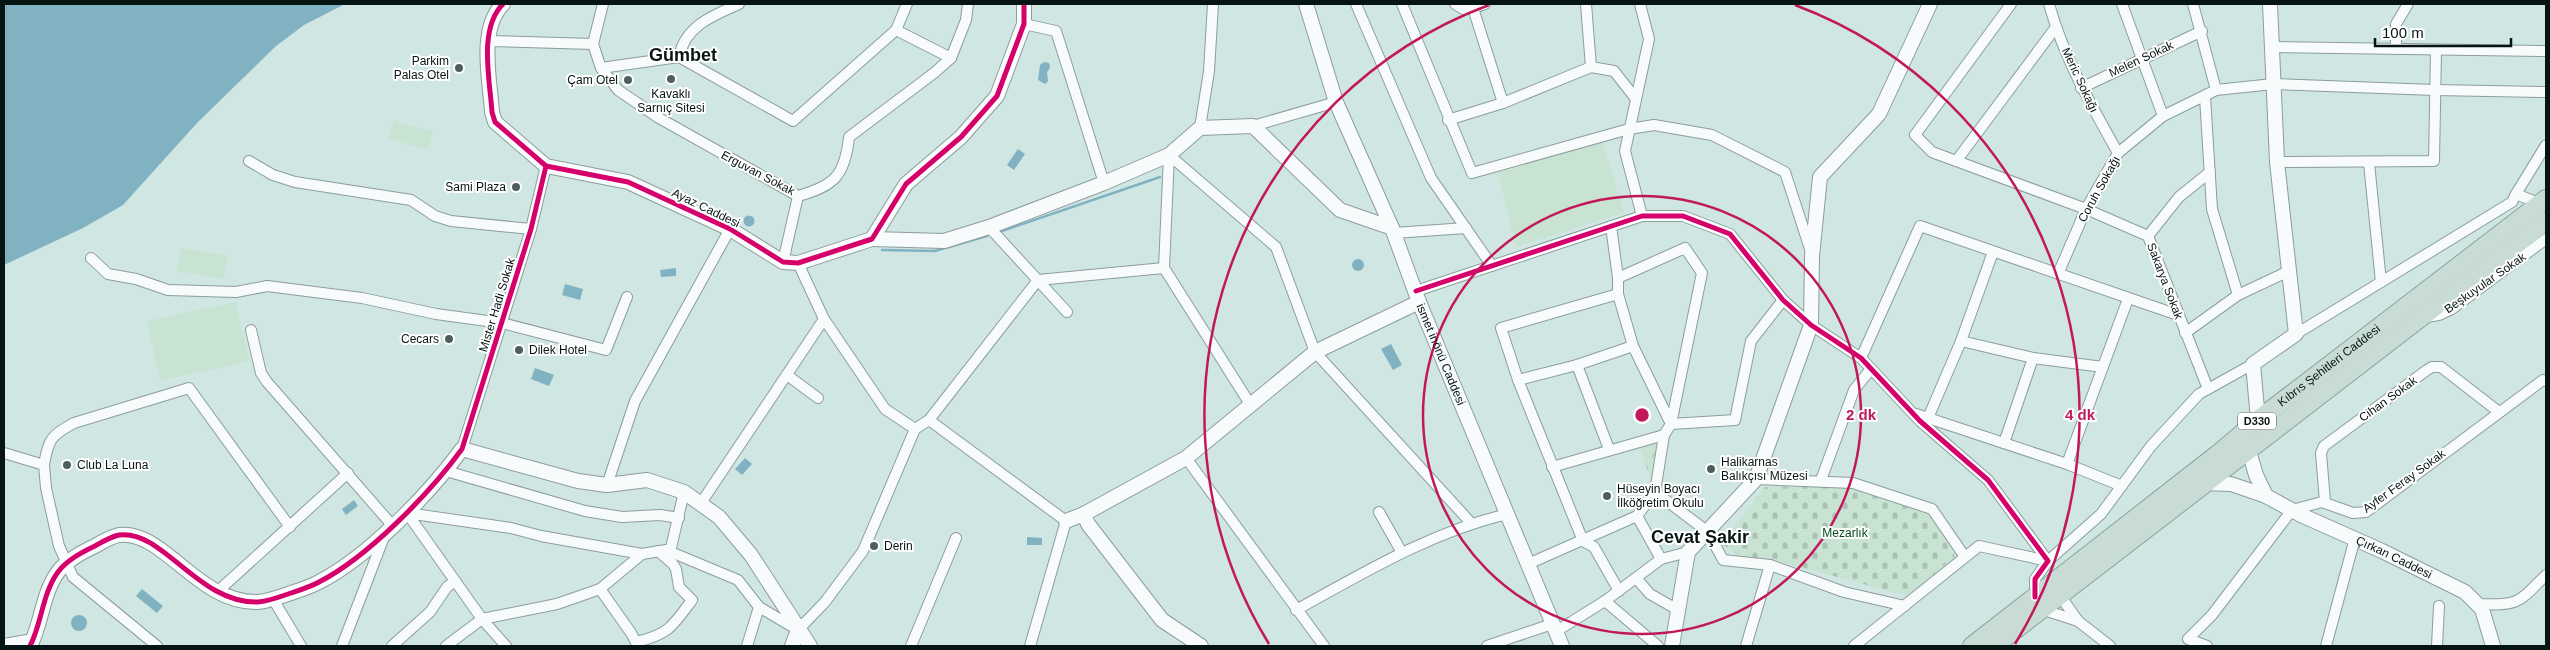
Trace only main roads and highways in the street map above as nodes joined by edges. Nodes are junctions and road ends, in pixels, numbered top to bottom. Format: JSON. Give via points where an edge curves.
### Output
{"nodes":[{"id":1,"x":2543,"y":202,"type":"edge"},
{"id":2,"x":2546,"y":221,"type":"edge"},
{"id":3,"x":2038,"y":603,"type":"junction"},
{"id":4,"x":1972,"y":646,"type":"edge"},
{"id":5,"x":1994,"y":646,"type":"edge"}],
"edges":[{"from":1,"to":3,"type":"highway","name":"Kıbrıs Şehitleri Caddesi","number":"D330","via":[[2258,420]]},
{"from":2,"to":3,"type":"highway","name":"Kıbrıs Şehitleri Caddesi","number":"D330","via":[[2060,594]]},
{"from":3,"to":4,"type":"highway","name":"Kıbrıs Şehitleri Caddesi","number":"D330"},
{"from":3,"to":5,"type":"highway","name":"Kıbrıs Şehitleri Caddesi","number":"D330"}]}
